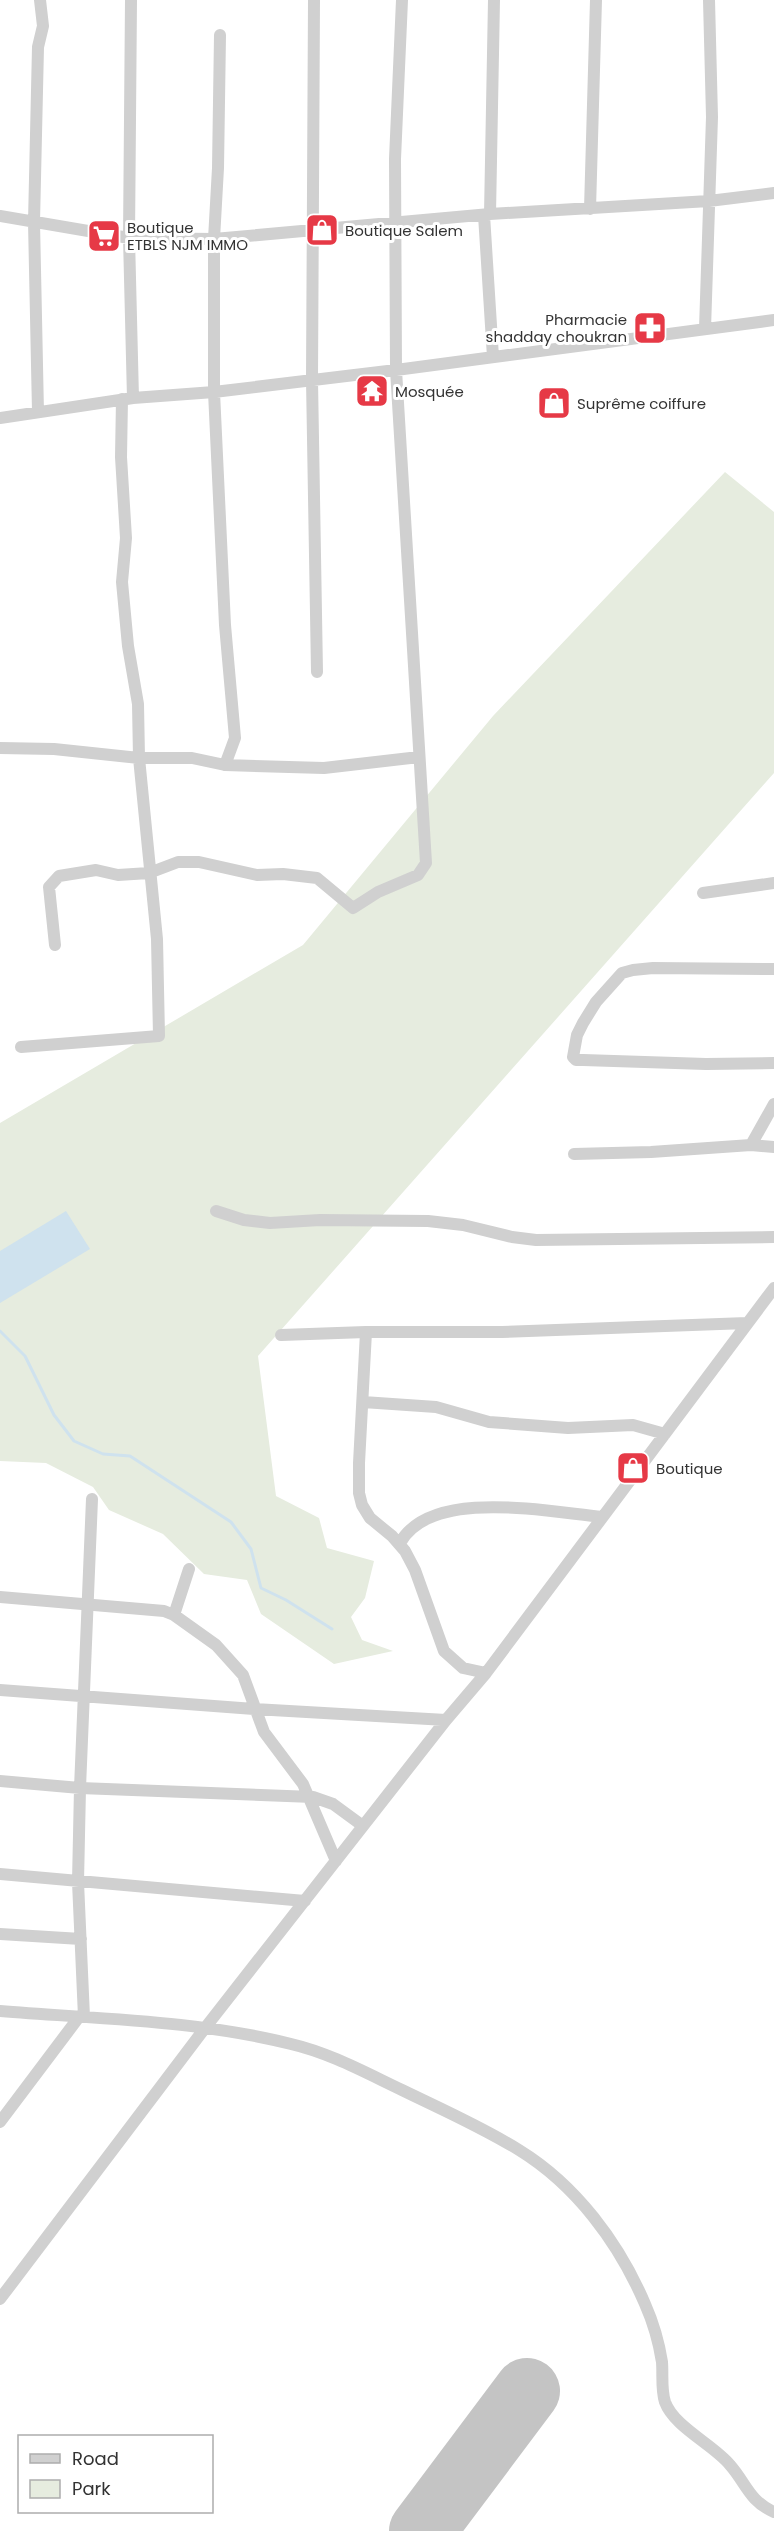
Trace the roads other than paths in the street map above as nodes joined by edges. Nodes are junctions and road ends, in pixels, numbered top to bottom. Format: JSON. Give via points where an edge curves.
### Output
{"nodes":[{"id":1,"x":40,"y":0,"type":"edge"},
{"id":2,"x":131,"y":0,"type":"edge"},
{"id":3,"x":314,"y":0,"type":"edge"},
{"id":4,"x":402,"y":0,"type":"edge"},
{"id":5,"x":494,"y":0,"type":"edge"},
{"id":6,"x":596,"y":0,"type":"edge"},
{"id":7,"x":709,"y":0,"type":"edge"},
{"id":8,"x":220,"y":35,"type":"dead end"},
{"id":9,"x":774,"y":193,"type":"edge"},
{"id":10,"x":709,"y":201,"type":"junction"},
{"id":11,"x":590,"y":209,"type":"junction"},
{"id":12,"x":487,"y":214,"type":"junction"},
{"id":13,"x":0,"y":216,"type":"edge"},
{"id":14,"x":34,"y":222,"type":"junction"},
{"id":15,"x":396,"y":222,"type":"junction"},
{"id":16,"x":312,"y":229,"type":"junction"},
{"id":17,"x":129,"y":238,"type":"junction"},
{"id":18,"x":214,"y":239,"type":"junction"},
{"id":19,"x":774,"y":320,"type":"edge"},
{"id":20,"x":705,"y":329,"type":"junction"},
{"id":21,"x":493,"y":357,"type":"junction"},
{"id":22,"x":396,"y":370,"type":"junction"},
{"id":23,"x":312,"y":380,"type":"junction"},
{"id":24,"x":214,"y":392,"type":"junction"},
{"id":25,"x":127,"y":399,"type":"junction"},
{"id":26,"x":38,"y":412,"type":"junction"},
{"id":27,"x":0,"y":418,"type":"edge"},
{"id":28,"x":317,"y":672,"type":"dead end"},
{"id":29,"x":0,"y":748,"type":"edge"},
{"id":30,"x":419,"y":757,"type":"junction"},
{"id":31,"x":139,"y":758,"type":"junction"},
{"id":32,"x":225,"y":765,"type":"junction"},
{"id":33,"x":149,"y":873,"type":"junction"},
{"id":34,"x":774,"y":883,"type":"edge"},
{"id":35,"x":703,"y":893,"type":"dead end"},
{"id":36,"x":55,"y":945,"type":"dead end"},
{"id":37,"x":774,"y":969,"type":"edge"},
{"id":38,"x":21,"y":1047,"type":"dead end"},
{"id":39,"x":774,"y":1063,"type":"edge"},
{"id":40,"x":774,"y":1104,"type":"edge"},
{"id":41,"x":751,"y":1145,"type":"junction"},
{"id":42,"x":774,"y":1147,"type":"edge"},
{"id":43,"x":574,"y":1154,"type":"dead end"},
{"id":44,"x":216,"y":1211,"type":"dead end"},
{"id":45,"x":774,"y":1238,"type":"edge"},
{"id":46,"x":774,"y":1288,"type":"edge"},
{"id":47,"x":747,"y":1323,"type":"junction"},
{"id":48,"x":366,"y":1332,"type":"junction"},
{"id":49,"x":281,"y":1335,"type":"dead end"},
{"id":50,"x":363,"y":1402,"type":"junction"},
{"id":51,"x":665,"y":1434,"type":"junction"},
{"id":52,"x":92,"y":1499,"type":"dead end"},
{"id":53,"x":602,"y":1517,"type":"junction"},
{"id":54,"x":400,"y":1543,"type":"junction"},
{"id":55,"x":189,"y":1569,"type":"dead end"},
{"id":56,"x":0,"y":1597,"type":"edge"},
{"id":57,"x":87,"y":1604,"type":"junction"},
{"id":58,"x":174,"y":1615,"type":"junction"},
{"id":59,"x":486,"y":1673,"type":"junction"},
{"id":60,"x":0,"y":1690,"type":"edge"},
{"id":61,"x":83,"y":1696,"type":"junction"},
{"id":62,"x":254,"y":1709,"type":"junction"},
{"id":63,"x":446,"y":1720,"type":"junction"},
{"id":64,"x":0,"y":1781,"type":"edge"},
{"id":65,"x":80,"y":1788,"type":"junction"},
{"id":66,"x":308,"y":1797,"type":"junction"},
{"id":67,"x":363,"y":1826,"type":"junction"},
{"id":68,"x":336,"y":1861,"type":"junction"},
{"id":69,"x":0,"y":1874,"type":"edge"},
{"id":70,"x":78,"y":1882,"type":"junction"},
{"id":71,"x":305,"y":1901,"type":"junction"},
{"id":72,"x":0,"y":1935,"type":"edge"},
{"id":73,"x":81,"y":1939,"type":"junction"},
{"id":74,"x":0,"y":2011,"type":"edge"},
{"id":75,"x":81,"y":2017,"type":"junction"},
{"id":76,"x":205,"y":2028,"type":"junction"},
{"id":77,"x":0,"y":2122,"type":"edge"},
{"id":78,"x":0,"y":2299,"type":"edge"},
{"id":79,"x":774,"y":2512,"type":"edge"}],
"edges":[{"from":1,"to":14,"type":"street","via":[[43,26],[38,47]]},
{"from":2,"to":17,"type":"street"},
{"from":3,"to":16,"type":"street"},
{"from":4,"to":15,"type":"street"},
{"from":5,"to":12,"type":"street"},
{"from":6,"to":11,"type":"street"},
{"from":7,"to":10,"type":"street"},
{"from":8,"to":18,"type":"street"},
{"from":9,"to":10,"type":"street"},
{"from":10,"to":11,"type":"street"},
{"from":10,"to":20,"type":"street"},
{"from":11,"to":12,"type":"street"},
{"from":12,"to":15,"type":"street"},
{"from":12,"to":21,"type":"street"},
{"from":13,"to":14,"type":"street"},
{"from":14,"to":17,"type":"street"},
{"from":14,"to":26,"type":"street"},
{"from":15,"to":16,"type":"street"},
{"from":15,"to":22,"type":"street"},
{"from":16,"to":18,"type":"street"},
{"from":16,"to":23,"type":"street"},
{"from":17,"to":18,"type":"street"},
{"from":17,"to":25,"type":"street"},
{"from":18,"to":24,"type":"street"},
{"from":19,"to":20,"type":"street"},
{"from":20,"to":21,"type":"street"},
{"from":21,"to":22,"type":"street"},
{"from":22,"to":23,"type":"street"},
{"from":22,"to":30,"type":"street"},
{"from":23,"to":24,"type":"street"},
{"from":23,"to":28,"type":"street"},
{"from":24,"to":25,"type":"street"},
{"from":24,"to":32,"type":"street","via":[[225,625],[235,738]]},
{"from":25,"to":26,"type":"street"},
{"from":25,"to":31,"type":"street","via":[[121,457],[126,538],[123,582],[138,704]]},
{"from":26,"to":27,"type":"street"},
{"from":29,"to":31,"type":"street"},
{"from":30,"to":32,"type":"street","via":[[324,768]]},
{"from":30,"to":33,"type":"street","via":[[426,863],[418,875],[353,908],[317,878],[302,874],[257,875],[199,862],[178,862]]},
{"from":31,"to":32,"type":"street","via":[[192,758]]},
{"from":31,"to":33,"type":"street"},
{"from":33,"to":36,"type":"street","via":[[118,875],[96,870],[58,876],[49,887]]},
{"from":33,"to":38,"type":"street","via":[[157,939],[159,1036]]},
{"from":34,"to":35,"type":"street"},
{"from":37,"to":39,"type":"street","via":[[653,968],[622,973],[583,1023],[573,1057],[695,1064]]},
{"from":40,"to":41,"type":"street"},
{"from":41,"to":42,"type":"street"},
{"from":41,"to":43,"type":"street"},
{"from":44,"to":45,"type":"street","via":[[270,1223],[428,1221],[536,1240]]},
{"from":46,"to":47,"type":"street"},
{"from":47,"to":48,"type":"street","via":[[502,1332]]},
{"from":47,"to":51,"type":"street"},
{"from":48,"to":49,"type":"street"},
{"from":48,"to":50,"type":"street"},
{"from":50,"to":51,"type":"street","via":[[436,1407],[489,1422],[568,1428],[633,1425]]},
{"from":50,"to":54,"type":"street","via":[[359,1494],[370,1518]]},
{"from":51,"to":53,"type":"street"},
{"from":52,"to":57,"type":"street"},
{"from":53,"to":54,"type":"street","via":[[462,1508],[418,1523]]},
{"from":53,"to":59,"type":"street"},
{"from":54,"to":59,"type":"street","via":[[415,1570],[444,1651],[463,1668]]},
{"from":55,"to":58,"type":"street"},
{"from":56,"to":57,"type":"street"},
{"from":57,"to":58,"type":"street","via":[[151,1609]]},
{"from":57,"to":61,"type":"street"},
{"from":58,"to":62,"type":"street","via":[[232,1661],[248,1685]]},
{"from":59,"to":63,"type":"street"},
{"from":60,"to":61,"type":"street"},
{"from":61,"to":62,"type":"street"},
{"from":61,"to":65,"type":"street"},
{"from":62,"to":63,"type":"street"},
{"from":62,"to":66,"type":"street","via":[[269,1741],[298,1774]]},
{"from":63,"to":67,"type":"street"},
{"from":64,"to":65,"type":"street"},
{"from":65,"to":66,"type":"street"},
{"from":65,"to":70,"type":"street"},
{"from":66,"to":67,"type":"street","via":[[333,1804]]},
{"from":66,"to":68,"type":"street"},
{"from":67,"to":68,"type":"street"},
{"from":68,"to":71,"type":"street"},
{"from":69,"to":70,"type":"street"},
{"from":70,"to":71,"type":"street"},
{"from":70,"to":73,"type":"street"},
{"from":71,"to":76,"type":"street"},
{"from":72,"to":73,"type":"street"},
{"from":73,"to":75,"type":"street"},
{"from":74,"to":75,"type":"street"},
{"from":75,"to":76,"type":"street"},
{"from":75,"to":77,"type":"street"},
{"from":76,"to":78,"type":"street"},
{"from":76,"to":79,"type":"street","via":[[272,2039],[322,2054],[435,2106],[545,2168],[577,2197],[626,2267],[656,2336],[668,2407],[727,2461],[755,2500]]}]}
